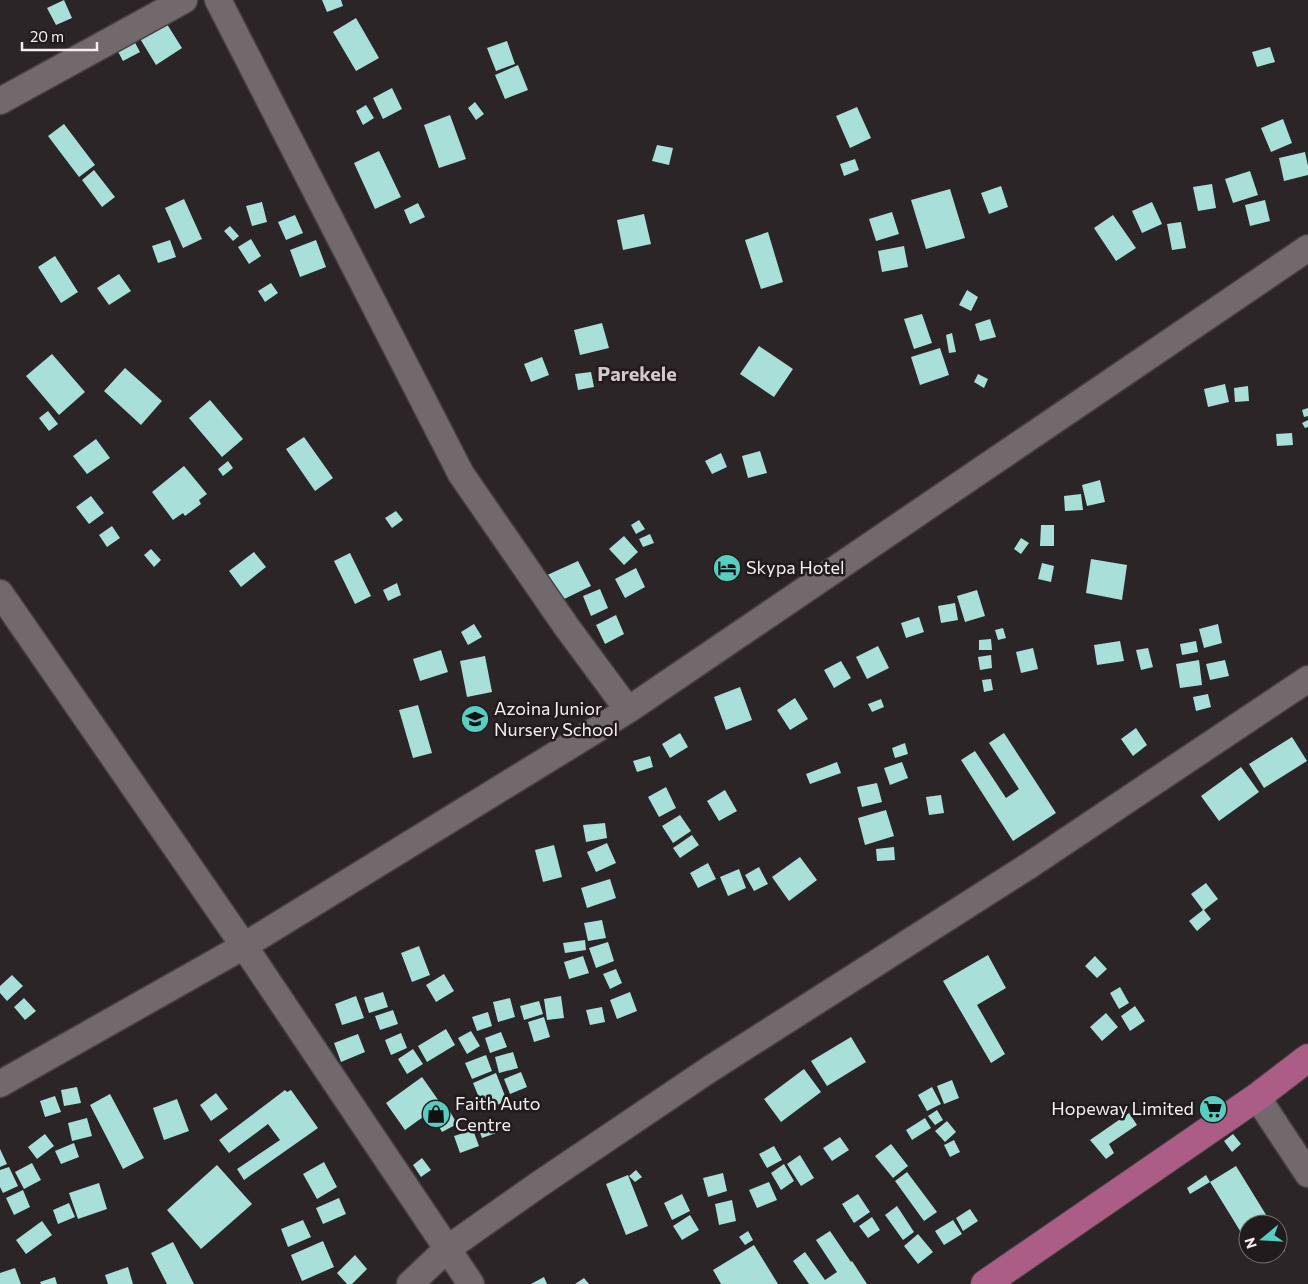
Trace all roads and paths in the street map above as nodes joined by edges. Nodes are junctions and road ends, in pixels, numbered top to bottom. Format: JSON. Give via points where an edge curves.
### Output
{"nodes":[{"id":1,"x":184,"y":0,"type":"edge"},
{"id":2,"x":218,"y":0,"type":"edge"},
{"id":3,"x":0,"y":101,"type":"edge"},
{"id":4,"x":1308,"y":248,"type":"edge"},
{"id":5,"x":0,"y":593,"type":"edge"},
{"id":6,"x":1308,"y":679,"type":"edge"},
{"id":7,"x":628,"y":710,"type":"junction"},
{"id":8,"x":244,"y":946,"type":"junction"},
{"id":9,"x":1308,"y":1058,"type":"edge"},
{"id":10,"x":0,"y":1084,"type":"edge"},
{"id":11,"x":1257,"y":1097,"type":"junction"},
{"id":12,"x":1308,"y":1174,"type":"edge"},
{"id":13,"x":447,"y":1249,"type":"junction"},
{"id":14,"x":410,"y":1284,"type":"edge"},
{"id":15,"x":471,"y":1284,"type":"edge"},
{"id":16,"x":985,"y":1284,"type":"edge"}],
"edges":[{"from":1,"to":3,"type":"street"},
{"from":2,"to":7,"type":"street","via":[[461,474]]},
{"from":4,"to":7,"type":"street"},
{"from":5,"to":8,"type":"street"},
{"from":6,"to":13,"type":"street","via":[[1030,865],[710,1069]]},
{"from":7,"to":8,"type":"street"},
{"from":8,"to":10,"type":"street"},
{"from":8,"to":13,"type":"street"},
{"from":9,"to":11,"type":"main road"},
{"from":11,"to":12,"type":"street"},
{"from":11,"to":16,"type":"main road"},
{"from":13,"to":14,"type":"street"},
{"from":13,"to":15,"type":"street"}]}
